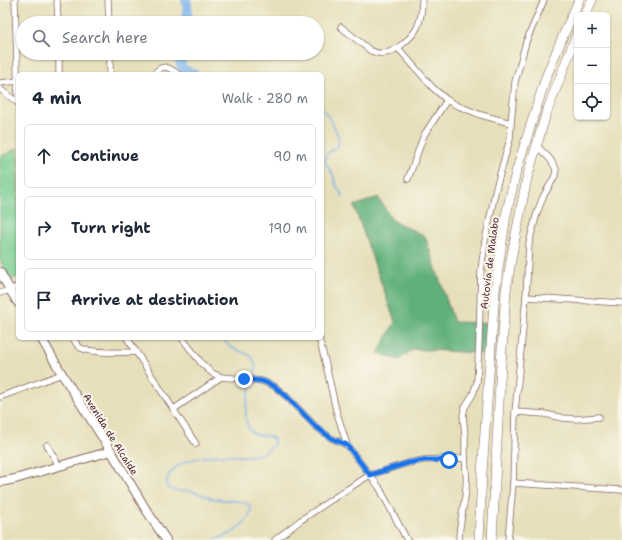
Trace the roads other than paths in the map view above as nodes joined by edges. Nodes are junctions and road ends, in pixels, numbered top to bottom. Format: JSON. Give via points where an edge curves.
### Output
{"nodes":[{"id":1,"x":14,"y":0,"type":"edge"},
{"id":2,"x":57,"y":0,"type":"edge"},
{"id":3,"x":108,"y":0,"type":"edge"},
{"id":4,"x":422,"y":0,"type":"edge"},
{"id":5,"x":544,"y":0,"type":"edge"},
{"id":6,"x":579,"y":0,"type":"edge"},
{"id":7,"x":592,"y":0,"type":"edge"},
{"id":8,"x":586,"y":12,"type":"edge"},
{"id":9,"x":58,"y":16,"type":"edge"},
{"id":10,"x":109,"y":16,"type":"edge"},
{"id":11,"x":341,"y":28,"type":"dead end"},
{"id":12,"x":16,"y":40,"type":"edge"},
{"id":13,"x":574,"y":42,"type":"edge"},
{"id":14,"x":398,"y":48,"type":"junction"},
{"id":15,"x":17,"y":60,"type":"edge"},
{"id":16,"x":59,"y":60,"type":"edge"},
{"id":17,"x":110,"y":60,"type":"edge"},
{"id":18,"x":18,"y":72,"type":"edge"},
{"id":19,"x":59,"y":72,"type":"edge"},
{"id":20,"x":110,"y":72,"type":"edge"},
{"id":21,"x":156,"y":72,"type":"edge"},
{"id":22,"x":175,"y":72,"type":"edge"},
{"id":23,"x":16,"y":81,"type":"edge"},
{"id":24,"x":0,"y":83,"type":"edge"},
{"id":25,"x":0,"y":90,"type":"edge"},
{"id":26,"x":447,"y":100,"type":"junction"},
{"id":27,"x":16,"y":102,"type":"edge"},
{"id":28,"x":511,"y":123,"type":"junction"},
{"id":29,"x":537,"y":146,"type":"junction"},
{"id":30,"x":408,"y":179,"type":"dead end"},
{"id":31,"x":0,"y":272,"type":"edge"},
{"id":32,"x":16,"y":287,"type":"edge"},
{"id":33,"x":10,"y":290,"type":"junction"},
{"id":34,"x":0,"y":293,"type":"edge"},
{"id":35,"x":526,"y":297,"type":"junction"},
{"id":36,"x":16,"y":300,"type":"edge"},
{"id":37,"x":622,"y":303,"type":"edge"},
{"id":38,"x":42,"y":340,"type":"edge"},
{"id":39,"x":74,"y":340,"type":"edge"},
{"id":40,"x":128,"y":340,"type":"edge"},
{"id":41,"x":184,"y":340,"type":"edge"},
{"id":42,"x":320,"y":340,"type":"edge"},
{"id":43,"x":136,"y":352,"type":"junction"},
{"id":44,"x":62,"y":374,"type":"junction"},
{"id":45,"x":221,"y":377,"type":"junction"},
{"id":46,"x":0,"y":397,"type":"edge"},
{"id":47,"x":174,"y":409,"type":"junction"},
{"id":48,"x":515,"y":412,"type":"junction"},
{"id":49,"x":599,"y":417,"type":"dead end"},
{"id":50,"x":196,"y":444,"type":"dead end"},
{"id":51,"x":46,"y":445,"type":"dead end"},
{"id":52,"x":347,"y":445,"type":"junction"},
{"id":53,"x":111,"y":451,"type":"junction"},
{"id":54,"x":465,"y":458,"type":"junction"},
{"id":55,"x":59,"y":466,"type":"junction"},
{"id":56,"x":370,"y":475,"type":"junction"},
{"id":57,"x":0,"y":482,"type":"edge"},
{"id":58,"x":514,"y":483,"type":"junction"},
{"id":59,"x":622,"y":490,"type":"edge"},
{"id":60,"x":166,"y":540,"type":"edge"},
{"id":61,"x":275,"y":540,"type":"edge"},
{"id":62,"x":407,"y":540,"type":"edge"},
{"id":63,"x":459,"y":540,"type":"edge"},
{"id":64,"x":479,"y":540,"type":"edge"},
{"id":65,"x":492,"y":540,"type":"edge"},
{"id":66,"x":508,"y":540,"type":"edge"}],
"edges":[{"from":1,"to":12,"type":"street"},
{"from":2,"to":9,"type":"street"},
{"from":3,"to":10,"type":"street"},
{"from":4,"to":14,"type":"street","via":[[417,27]]},
{"from":5,"to":28,"type":"street","via":[[526,42],[515,82]]},
{"from":6,"to":64,"type":"main road","name":"Autovía de Malabo","via":[[546,77],[516,172],[506,215],[495,290]]},
{"from":7,"to":8,"type":"main road"},
{"from":11,"to":14,"type":"street","via":[[376,53],[387,53]]},
{"from":13,"to":29,"type":"main road","name":"Autovía de Malabo","via":[[546,114]]},
{"from":14,"to":26,"type":"street"},
{"from":15,"to":18,"type":"street"},
{"from":16,"to":19,"type":"street"},
{"from":17,"to":20,"type":"street"},
{"from":21,"to":22,"type":"street","via":[[162,67],[168,67]]},
{"from":23,"to":24,"type":"street"},
{"from":25,"to":27,"type":"street"},
{"from":26,"to":28,"type":"street","via":[[481,115]]},
{"from":26,"to":30,"type":"street","via":[[424,135]]},
{"from":28,"to":54,"type":"street","via":[[510,139],[496,188],[481,270],[477,382],[463,415]]},
{"from":29,"to":35,"type":"street","via":[[556,169],[555,176],[543,197],[529,243]]},
{"from":29,"to":65,"type":"main road","name":"Autovía de Malabo","via":[[525,186],[506,291]]},
{"from":31,"to":33,"type":"main road"},
{"from":32,"to":33,"type":"street"},
{"from":33,"to":34,"type":"street"},
{"from":33,"to":36,"type":"main road"},
{"from":35,"to":37,"type":"street"},
{"from":35,"to":48,"type":"street"},
{"from":38,"to":44,"type":"main road","name":"Avenida de Alcaide"},
{"from":39,"to":43,"type":"street","via":[[79,347],[87,350]]},
{"from":40,"to":43,"type":"street"},
{"from":41,"to":45,"type":"street","via":[[202,364]]},
{"from":42,"to":52,"type":"street"},
{"from":43,"to":47,"type":"street"},
{"from":44,"to":46,"type":"street"},
{"from":44,"to":53,"type":"main road","name":"Avenida de Alcaide"},
{"from":45,"to":47,"type":"street"},
{"from":45,"to":52,"type":"street","via":[[262,381],[274,386],[315,426],[331,438]]},
{"from":47,"to":50,"type":"street"},
{"from":48,"to":49,"type":"street","via":[[563,418]]},
{"from":48,"to":58,"type":"street"},
{"from":51,"to":55,"type":"street"},
{"from":52,"to":56,"type":"street"},
{"from":53,"to":55,"type":"main road"},
{"from":53,"to":60,"type":"main road","name":"Avenida de Alcaide"},
{"from":54,"to":56,"type":"street","via":[[424,460]]},
{"from":54,"to":63,"type":"street","via":[[466,487]]},
{"from":55,"to":57,"type":"main road"},
{"from":56,"to":61,"type":"street"},
{"from":56,"to":62,"type":"street","via":[[383,493]]},
{"from":58,"to":59,"type":"street"},
{"from":58,"to":66,"type":"street"}]}
